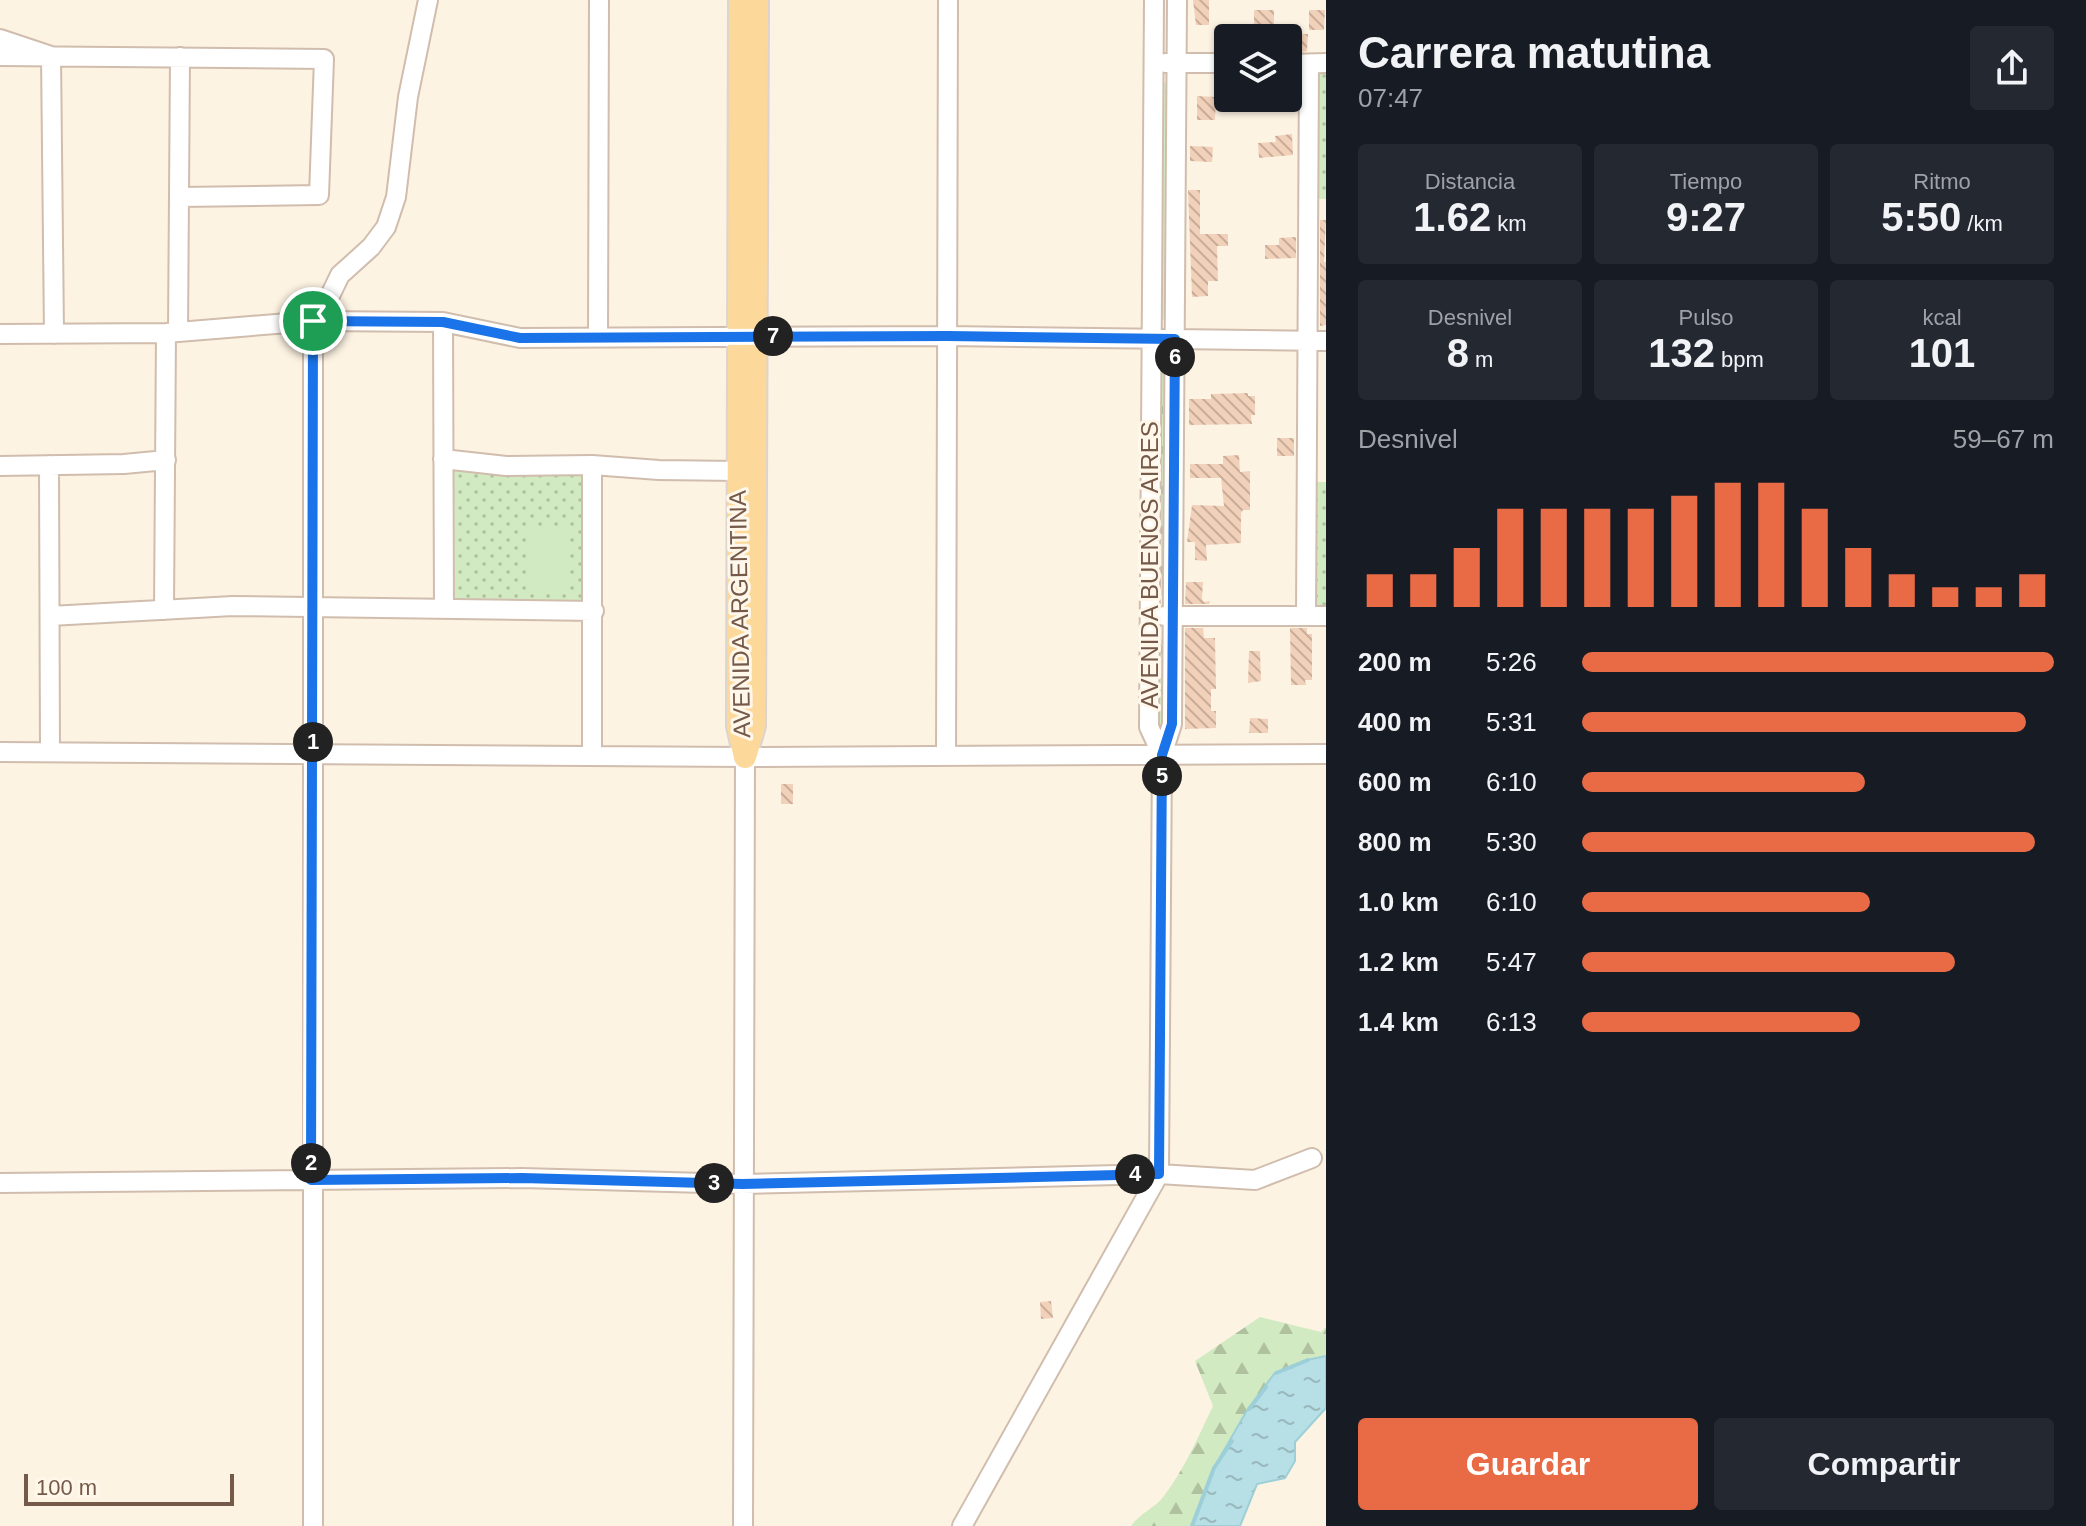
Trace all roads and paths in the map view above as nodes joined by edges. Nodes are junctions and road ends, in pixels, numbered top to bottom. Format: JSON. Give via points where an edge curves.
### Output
{"nodes":[{"id":1,"x":428,"y":0,"type":"edge"},
{"id":2,"x":599,"y":0,"type":"edge"},
{"id":3,"x":740,"y":0,"type":"edge"},
{"id":4,"x":757,"y":0,"type":"edge"},
{"id":5,"x":948,"y":0,"type":"edge"},
{"id":6,"x":1154,"y":0,"type":"edge"},
{"id":7,"x":1177,"y":0,"type":"edge"},
{"id":8,"x":0,"y":39,"type":"edge"},
{"id":9,"x":0,"y":56,"type":"edge"},
{"id":10,"x":51,"y":56,"type":"junction"},
{"id":11,"x":180,"y":57,"type":"junction"},
{"id":12,"x":1154,"y":63,"type":"junction"},
{"id":13,"x":1175,"y":63,"type":"junction"},
{"id":14,"x":1214,"y":63,"type":"edge"},
{"id":15,"x":1317,"y":63,"type":"edge"},
{"id":16,"x":180,"y":197,"type":"junction"},
{"id":17,"x":1316,"y":207,"type":"edge"},
{"id":18,"x":313,"y":321,"type":"junction"},
{"id":19,"x":443,"y":322,"type":"junction"},
{"id":20,"x":172,"y":332,"type":"junction"},
{"id":21,"x":0,"y":334,"type":"edge"},
{"id":22,"x":54,"y":334,"type":"junction"},
{"id":23,"x":598,"y":336,"type":"junction"},
{"id":24,"x":746,"y":336,"type":"junction"},
{"id":25,"x":948,"y":336,"type":"junction"},
{"id":26,"x":1152,"y":338,"type":"junction"},
{"id":27,"x":1175,"y":339,"type":"junction"},
{"id":28,"x":1306,"y":341,"type":"junction"},
{"id":29,"x":1326,"y":341,"type":"edge"},
{"id":30,"x":443,"y":459,"type":"junction"},
{"id":31,"x":166,"y":460,"type":"junction"},
{"id":32,"x":49,"y":465,"type":"junction"},
{"id":33,"x":592,"y":465,"type":"junction"},
{"id":34,"x":0,"y":466,"type":"edge"},
{"id":35,"x":738,"y":471,"type":"junction"},
{"id":36,"x":1326,"y":473,"type":"edge"},
{"id":37,"x":1306,"y":474,"type":"junction"},
{"id":38,"x":314,"y":607,"type":"junction"},
{"id":39,"x":444,"y":609,"type":"junction"},
{"id":40,"x":164,"y":610,"type":"junction"},
{"id":41,"x":594,"y":611,"type":"junction"},
{"id":42,"x":1149,"y":615,"type":"junction"},
{"id":43,"x":50,"y":616,"type":"junction"},
{"id":44,"x":1174,"y":616,"type":"junction"},
{"id":45,"x":1306,"y":616,"type":"junction"},
{"id":46,"x":1326,"y":616,"type":"edge"},
{"id":47,"x":0,"y":752,"type":"edge"},
{"id":48,"x":50,"y":752,"type":"junction"},
{"id":49,"x":313,"y":753,"type":"junction"},
{"id":50,"x":592,"y":754,"type":"junction"},
{"id":51,"x":1326,"y":754,"type":"edge"},
{"id":52,"x":1162,"y":755,"type":"junction"},
{"id":53,"x":946,"y":756,"type":"junction"},
{"id":54,"x":745,"y":757,"type":"junction"},
{"id":55,"x":1312,"y":1158,"type":"dead end"},
{"id":56,"x":1159,"y":1174,"type":"junction"},
{"id":57,"x":311,"y":1180,"type":"junction"},
{"id":58,"x":0,"y":1183,"type":"edge"},
{"id":59,"x":742,"y":1184,"type":"junction"},
{"id":60,"x":313,"y":1526,"type":"edge"},
{"id":61,"x":743,"y":1526,"type":"edge"},
{"id":62,"x":962,"y":1526,"type":"edge"}],
"edges":[{"from":1,"to":18,"type":"street","via":[[408,97],[396,197],[386,227],[340,275]]},
{"from":2,"to":23,"type":"street"},
{"from":3,"to":24,"type":"main road","name":"AVENIDA ARGENTINA"},
{"from":4,"to":24,"type":"main road","name":"AVENIDA ARGENTINA"},
{"from":5,"to":25,"type":"street"},
{"from":6,"to":12,"type":"street","name":"AVENIDA BUENOS AIRES"},
{"from":7,"to":13,"type":"street","name":"AVENIDA BUENOS AIRES"},
{"from":8,"to":10,"type":"street"},
{"from":9,"to":10,"type":"street"},
{"from":10,"to":11,"type":"street"},
{"from":10,"to":22,"type":"street"},
{"from":11,"to":16,"type":"street"},
{"from":11,"to":16,"type":"street","via":[[324,59],[319,195]]},
{"from":12,"to":13,"type":"street"},
{"from":12,"to":26,"type":"street","name":"AVENIDA BUENOS AIRES"},
{"from":13,"to":14,"type":"street"},
{"from":13,"to":27,"type":"street","name":"AVENIDA BUENOS AIRES"},
{"from":15,"to":17,"type":"street"},
{"from":16,"to":20,"type":"street"},
{"from":17,"to":28,"type":"street"},
{"from":18,"to":19,"type":"street"},
{"from":18,"to":20,"type":"street"},
{"from":18,"to":38,"type":"street"},
{"from":19,"to":23,"type":"street","via":[[520,338]]},
{"from":19,"to":30,"type":"street"},
{"from":20,"to":22,"type":"street"},
{"from":20,"to":31,"type":"street"},
{"from":21,"to":22,"type":"street"},
{"from":23,"to":24,"type":"street"},
{"from":24,"to":25,"type":"street"},
{"from":24,"to":35,"type":"main road","name":"AVENIDA ARGENTINA"},
{"from":24,"to":54,"type":"main road","name":"AVENIDA ARGENTINA","via":[[754,726]]},
{"from":25,"to":26,"type":"street"},
{"from":25,"to":53,"type":"street"},
{"from":26,"to":27,"type":"street"},
{"from":26,"to":42,"type":"street","name":"AVENIDA BUENOS AIRES"},
{"from":27,"to":28,"type":"street"},
{"from":27,"to":44,"type":"street","name":"AVENIDA BUENOS AIRES"},
{"from":28,"to":29,"type":"street"},
{"from":28,"to":37,"type":"street"},
{"from":30,"to":33,"type":"street","via":[[506,466]]},
{"from":30,"to":39,"type":"street"},
{"from":31,"to":32,"type":"street"},
{"from":31,"to":40,"type":"street"},
{"from":32,"to":34,"type":"street"},
{"from":32,"to":43,"type":"street"},
{"from":33,"to":35,"type":"street"},
{"from":33,"to":41,"type":"street"},
{"from":35,"to":54,"type":"main road","name":"AVENIDA ARGENTINA","via":[[738,735]]},
{"from":36,"to":37,"type":"street"},
{"from":37,"to":45,"type":"street"},
{"from":38,"to":39,"type":"street"},
{"from":38,"to":40,"type":"street"},
{"from":38,"to":49,"type":"street"},
{"from":39,"to":41,"type":"street"},
{"from":40,"to":43,"type":"street"},
{"from":41,"to":50,"type":"street"},
{"from":42,"to":44,"type":"street"},
{"from":42,"to":52,"type":"street","name":"AVENIDA BUENOS AIRES","via":[[1149,727]]},
{"from":43,"to":48,"type":"street"},
{"from":44,"to":45,"type":"street"},
{"from":44,"to":52,"type":"street","name":"AVENIDA BUENOS AIRES","via":[[1172,724]]},
{"from":45,"to":46,"type":"street"},
{"from":47,"to":48,"type":"street"},
{"from":48,"to":49,"type":"street"},
{"from":49,"to":50,"type":"street"},
{"from":49,"to":57,"type":"street"},
{"from":50,"to":54,"type":"street"},
{"from":51,"to":52,"type":"street"},
{"from":52,"to":53,"type":"street"},
{"from":52,"to":56,"type":"street"},
{"from":53,"to":54,"type":"street"},
{"from":54,"to":59,"type":"street"},
{"from":55,"to":56,"type":"street","via":[[1255,1180]]},
{"from":56,"to":59,"type":"street"},
{"from":56,"to":62,"type":"street"},
{"from":57,"to":58,"type":"street"},
{"from":57,"to":59,"type":"street"},
{"from":57,"to":60,"type":"street"},
{"from":59,"to":61,"type":"street"}]}
